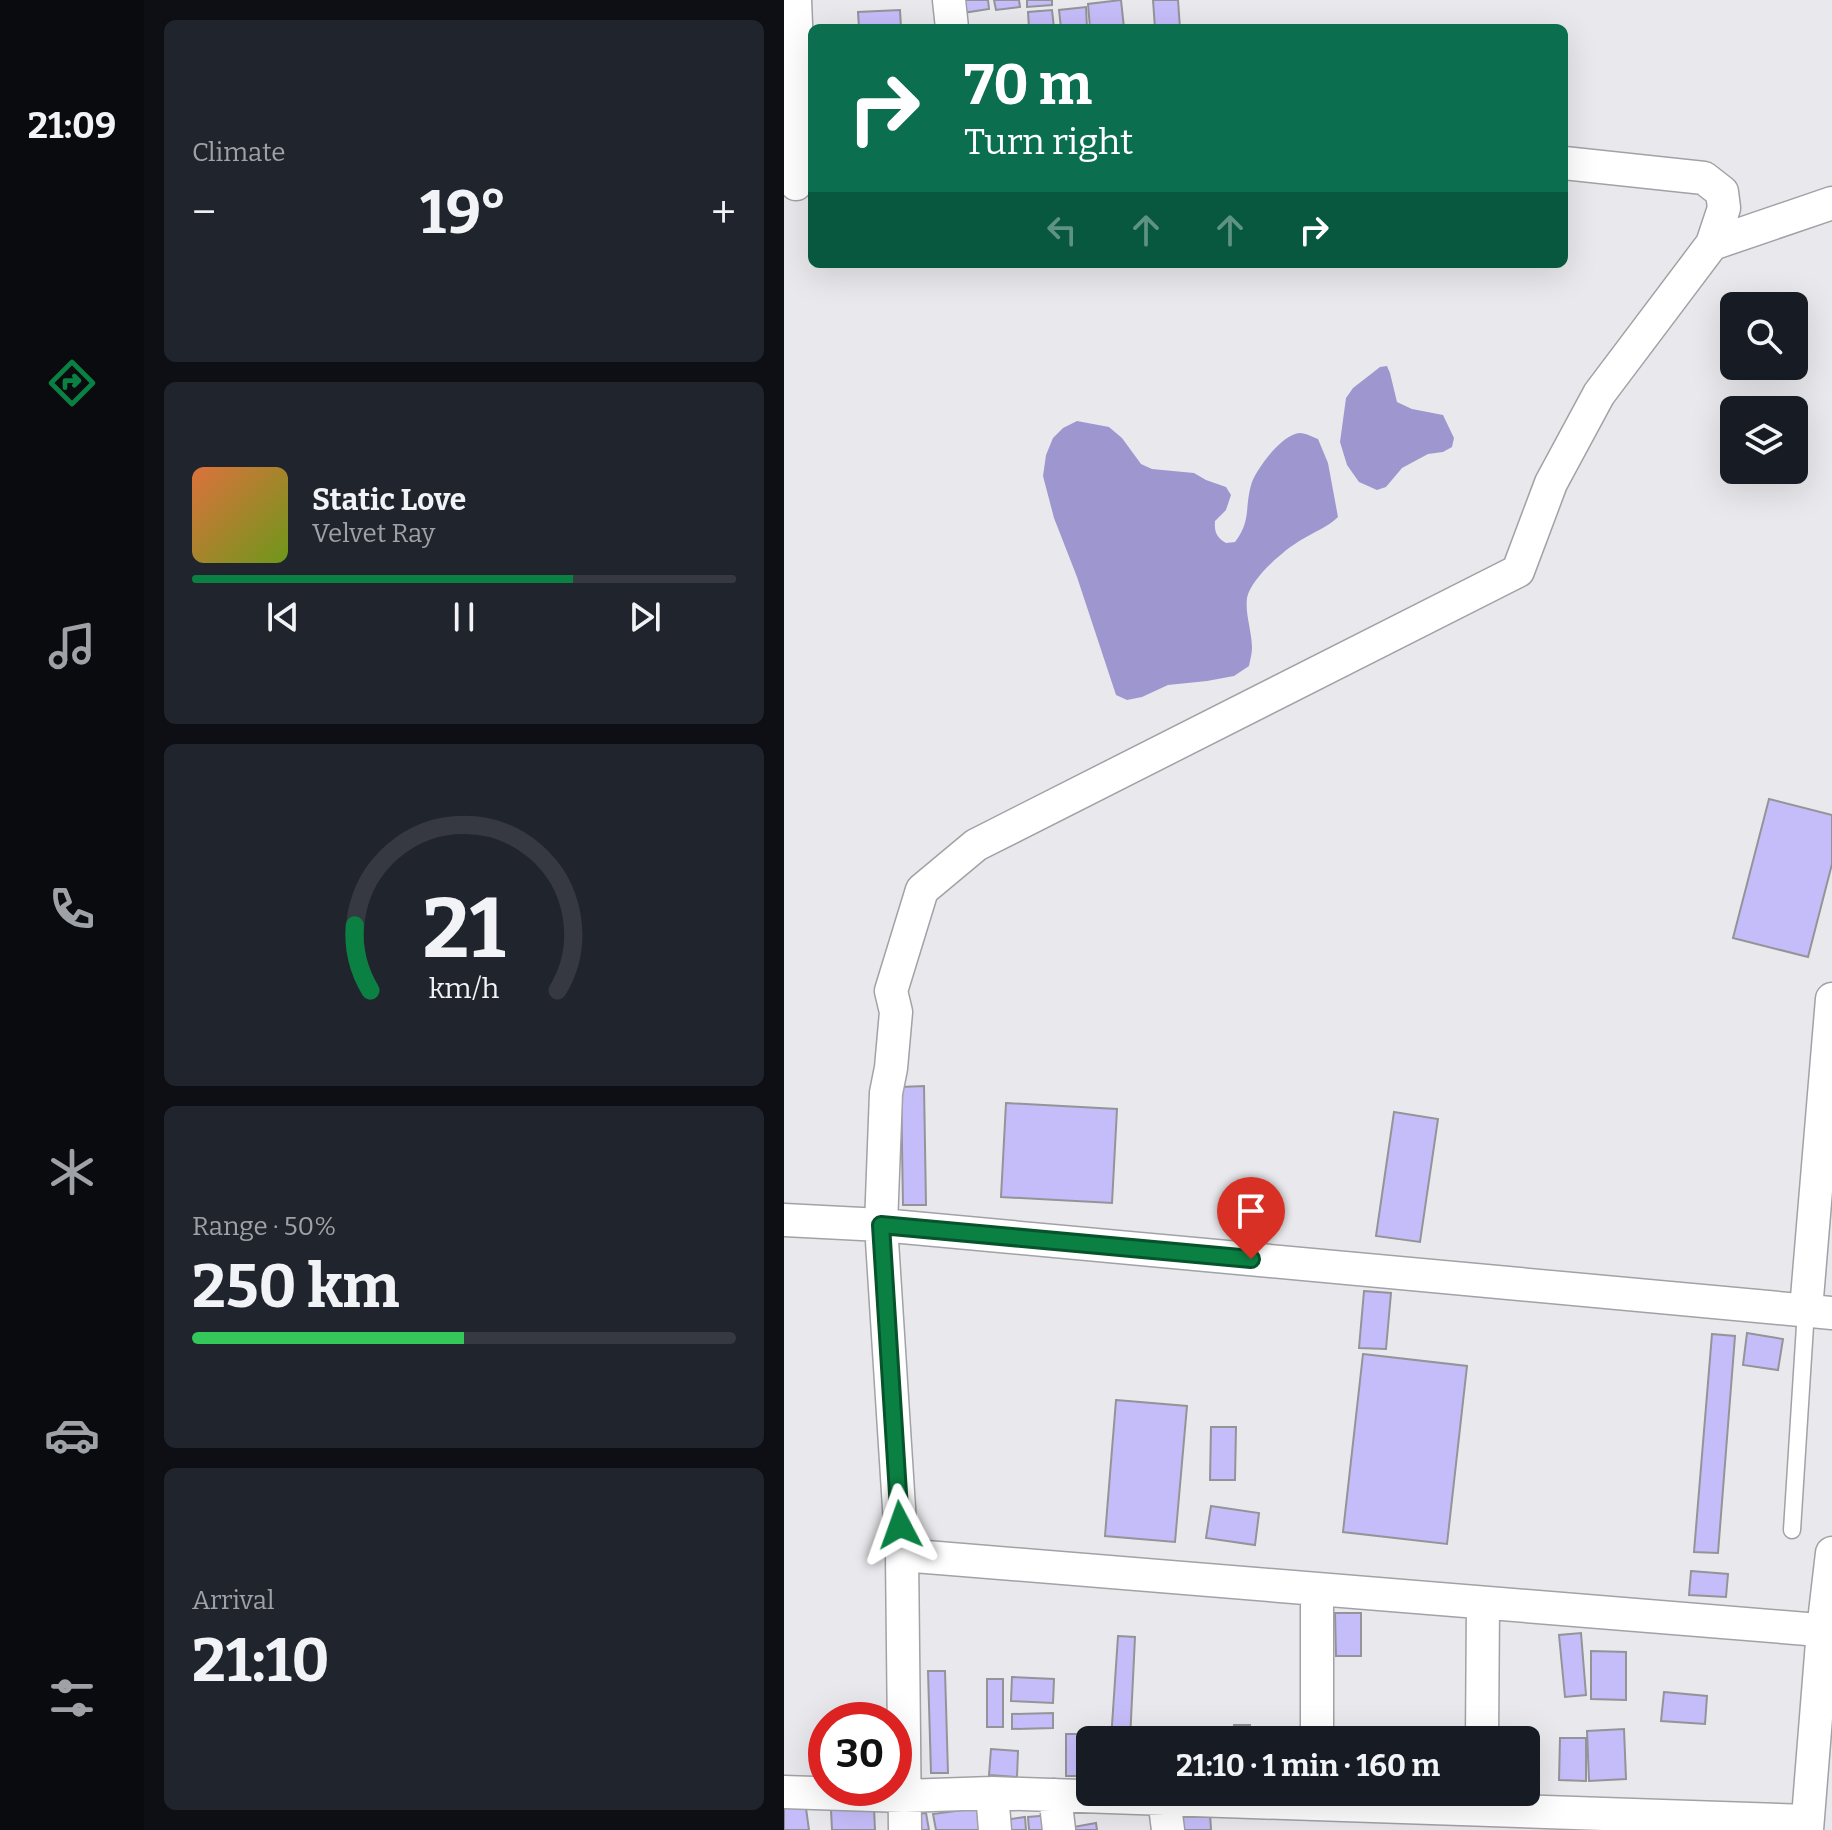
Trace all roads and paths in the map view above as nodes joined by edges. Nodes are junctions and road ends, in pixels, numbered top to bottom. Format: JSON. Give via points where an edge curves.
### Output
{"nodes":[{"id":1,"x":784,"y":0,"type":"edge"},
{"id":2,"x":795,"y":0,"type":"edge"},
{"id":3,"x":949,"y":0,"type":"edge"},
{"id":4,"x":952,"y":24,"type":"edge"},
{"id":5,"x":792,"y":98,"type":"edge"},
{"id":6,"x":1568,"y":163,"type":"edge"},
{"id":7,"x":797,"y":184,"type":"edge"},
{"id":8,"x":1832,"y":203,"type":"edge"},
{"id":9,"x":1712,"y":244,"type":"junction"},
{"id":10,"x":1832,"y":999,"type":"edge"},
{"id":11,"x":784,"y":1220,"type":"edge"},
{"id":12,"x":881,"y":1225,"type":"junction"},
{"id":13,"x":1819,"y":1312,"type":"edge"},
{"id":14,"x":1792,"y":1530,"type":"dead end"},
{"id":15,"x":1832,"y":1553,"type":"edge"},
{"id":16,"x":902,"y":1555,"type":"junction"},
{"id":17,"x":1317,"y":1589,"type":"junction"},
{"id":18,"x":1483,"y":1603,"type":"junction"},
{"id":19,"x":1827,"y":1630,"type":"edge"},
{"id":20,"x":903,"y":1702,"type":"edge"},
{"id":21,"x":1317,"y":1726,"type":"edge"},
{"id":22,"x":1482,"y":1726,"type":"edge"},
{"id":23,"x":784,"y":1792,"type":"edge"},
{"id":24,"x":808,"y":1793,"type":"edge"},
{"id":25,"x":992,"y":1793,"type":"junction"},
{"id":26,"x":1055,"y":1795,"type":"junction"},
{"id":27,"x":912,"y":1796,"type":"edge"},
{"id":28,"x":1076,"y":1796,"type":"edge"},
{"id":29,"x":1540,"y":1805,"type":"edge"},
{"id":30,"x":904,"y":1806,"type":"edge"},
{"id":31,"x":1165,"y":1806,"type":"edge"},
{"id":32,"x":1286,"y":1806,"type":"edge"},
{"id":33,"x":1363,"y":1806,"type":"edge"},
{"id":34,"x":1316,"y":1808,"type":"edge"},
{"id":35,"x":1807,"y":1826,"type":"edge"},
{"id":36,"x":905,"y":1830,"type":"edge"},
{"id":37,"x":995,"y":1830,"type":"edge"},
{"id":38,"x":1059,"y":1830,"type":"edge"},
{"id":39,"x":1168,"y":1830,"type":"edge"}],
"edges":[{"from":1,"to":2,"type":"street"},
{"from":2,"to":5,"type":"street"},
{"from":3,"to":4,"type":"street"},
{"from":5,"to":7,"type":"street"},
{"from":6,"to":9,"type":"street","via":[[1704,178],[1722,192],[1724,208]]},
{"from":8,"to":9,"type":"street"},
{"from":9,"to":12,"type":"street","via":[[1599,394],[1551,483],[1518,571],[976,845],[922,890],[891,991],[896,1012],[886,1093]]},
{"from":10,"to":13,"type":"street"},
{"from":11,"to":12,"type":"street"},
{"from":12,"to":13,"type":"street"},
{"from":12,"to":16,"type":"street"},
{"from":13,"to":14,"type":"lane"},
{"from":15,"to":19,"type":"street"},
{"from":16,"to":17,"type":"street"},
{"from":16,"to":20,"type":"street"},
{"from":17,"to":18,"type":"street"},
{"from":17,"to":21,"type":"street"},
{"from":18,"to":19,"type":"street"},
{"from":18,"to":22,"type":"street"},
{"from":19,"to":35,"type":"street"},
{"from":23,"to":24,"type":"street"},
{"from":25,"to":26,"type":"street"},
{"from":25,"to":27,"type":"street"},
{"from":25,"to":37,"type":"street"},
{"from":26,"to":28,"type":"street"},
{"from":26,"to":38,"type":"street"},
{"from":29,"to":35,"type":"street"},
{"from":30,"to":36,"type":"street"},
{"from":31,"to":39,"type":"street"},
{"from":32,"to":34,"type":"street"},
{"from":33,"to":34,"type":"street"}]}
